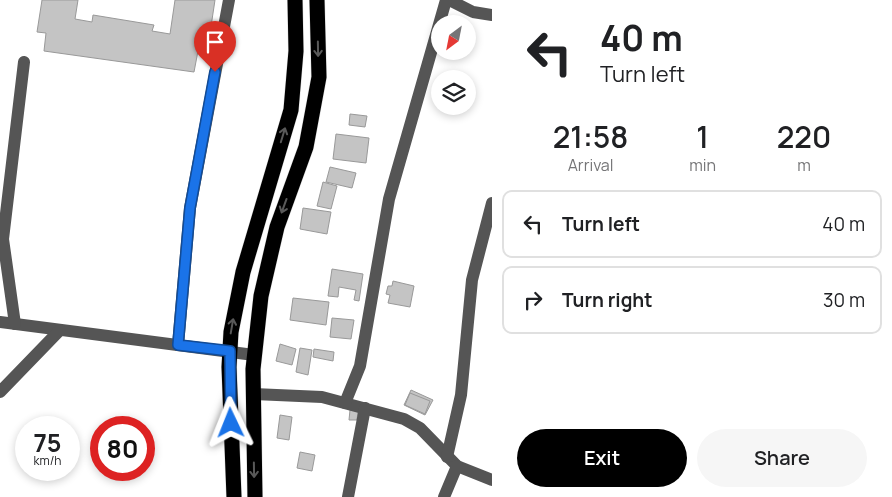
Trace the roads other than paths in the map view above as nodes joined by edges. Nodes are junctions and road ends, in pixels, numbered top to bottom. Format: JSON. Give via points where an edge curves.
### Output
{"nodes":[{"id":1,"x":229,"y":0,"type":"edge"},
{"id":2,"x":295,"y":0,"type":"edge"},
{"id":3,"x":317,"y":0,"type":"edge"},
{"id":4,"x":448,"y":0,"type":"edge"},
{"id":5,"x":492,"y":15,"type":"edge"},
{"id":6,"x":24,"y":62,"type":"dead end"},
{"id":7,"x":492,"y":203,"type":"edge"},
{"id":8,"x":0,"y":322,"type":"edge"},
{"id":9,"x":16,"y":324,"type":"junction"},
{"id":10,"x":60,"y":330,"type":"junction"},
{"id":11,"x":178,"y":345,"type":"junction"},
{"id":12,"x":230,"y":351,"type":"junction"},
{"id":13,"x":254,"y":355,"type":"junction"},
{"id":14,"x":0,"y":392,"type":"edge"},
{"id":15,"x":253,"y":394,"type":"junction"},
{"id":16,"x":345,"y":403,"type":"junction"},
{"id":17,"x":365,"y":408,"type":"junction"},
{"id":18,"x":447,"y":457,"type":"junction"},
{"id":19,"x":457,"y":466,"type":"junction"},
{"id":20,"x":492,"y":480,"type":"edge"},
{"id":21,"x":234,"y":497,"type":"edge"},
{"id":22,"x":255,"y":497,"type":"edge"},
{"id":23,"x":348,"y":497,"type":"edge"},
{"id":24,"x":444,"y":497,"type":"edge"}],
"edges":[{"from":1,"to":11,"type":"street","via":[[190,208]]},
{"from":12,"to":2,"type":"highway","one_way":true,"via":[[243,272],[290,110],[296,51]]},
{"from":3,"to":13,"type":"highway","one_way":true,"via":[[319,77],[306,147],[277,227],[263,287]]},
{"from":4,"to":5,"type":"street","via":[[473,12]]},
{"from":4,"to":16,"type":"street","via":[[389,199],[360,366]]},
{"from":6,"to":9,"type":"street","via":[[3,239]]},
{"from":7,"to":18,"type":"street","via":[[472,280],[461,396]]},
{"from":8,"to":9,"type":"street"},
{"from":9,"to":10,"type":"street"},
{"from":10,"to":11,"type":"street"},
{"from":10,"to":14,"type":"street"},
{"from":11,"to":12,"type":"street"},
{"from":12,"to":13,"type":"street"},
{"from":12,"to":21,"type":"highway"},
{"from":13,"to":15,"type":"highway"},
{"from":15,"to":16,"type":"street","via":[[313,396]]},
{"from":15,"to":22,"type":"highway","one_way":true},
{"from":16,"to":17,"type":"street"},
{"from":17,"to":18,"type":"street","via":[[413,422]]},
{"from":17,"to":23,"type":"street"},
{"from":18,"to":19,"type":"street"},
{"from":19,"to":20,"type":"street"},
{"from":19,"to":24,"type":"street"}]}
